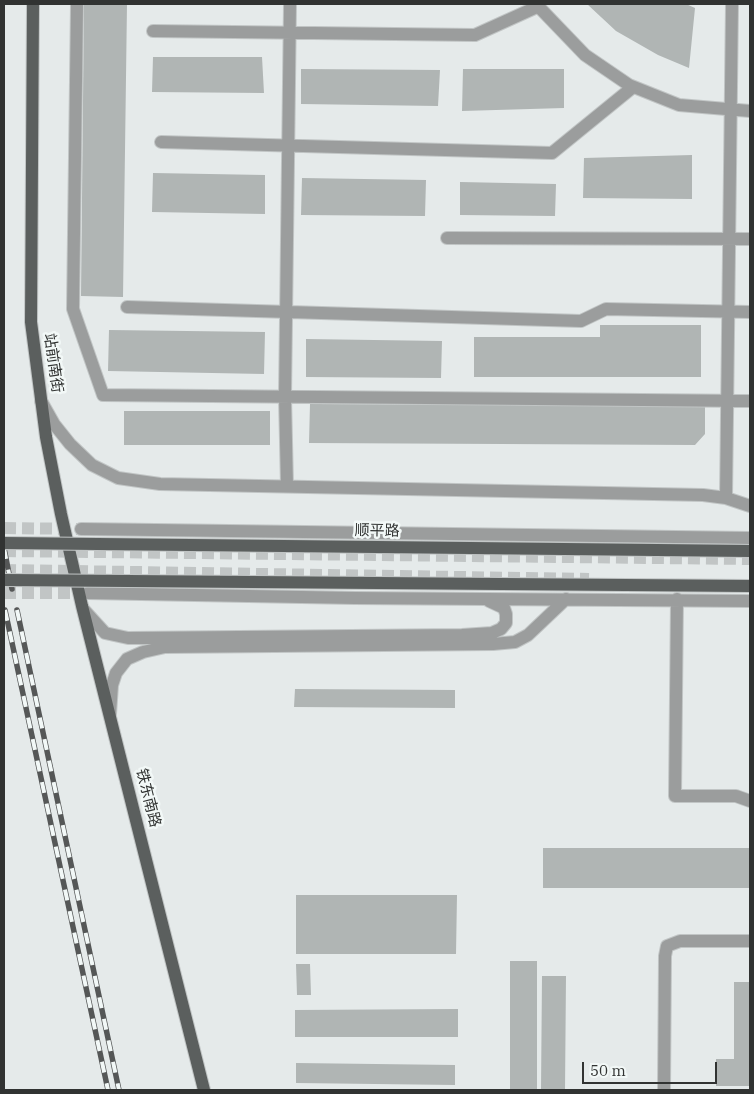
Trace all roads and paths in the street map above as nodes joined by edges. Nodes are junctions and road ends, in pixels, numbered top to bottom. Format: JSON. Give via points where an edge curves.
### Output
{"nodes":[{"id":1,"x":33,"y":4,"type":"edge"},
{"id":2,"x":77,"y":4,"type":"edge"},
{"id":3,"x":290,"y":4,"type":"edge"},
{"id":4,"x":732,"y":4,"type":"edge"},
{"id":5,"x":538,"y":5,"type":"edge"},
{"id":6,"x":153,"y":31,"type":"dead end"},
{"id":7,"x":289,"y":33,"type":"junction"},
{"id":8,"x":633,"y":87,"type":"junction"},
{"id":9,"x":731,"y":111,"type":"junction"},
{"id":10,"x":750,"y":111,"type":"edge"},
{"id":11,"x":161,"y":142,"type":"dead end"},
{"id":12,"x":288,"y":146,"type":"junction"},
{"id":13,"x":447,"y":238,"type":"dead end"},
{"id":14,"x":731,"y":239,"type":"junction"},
{"id":15,"x":750,"y":239,"type":"edge"},
{"id":16,"x":127,"y":307,"type":"dead end"},
{"id":17,"x":728,"y":311,"type":"junction"},
{"id":18,"x":286,"y":312,"type":"junction"},
{"id":19,"x":750,"y":312,"type":"edge"},
{"id":20,"x":285,"y":398,"type":"junction"},
{"id":21,"x":729,"y":400,"type":"junction"},
{"id":22,"x":41,"y":401,"type":"junction"},
{"id":23,"x":750,"y":401,"type":"edge"},
{"id":24,"x":287,"y":486,"type":"junction"},
{"id":25,"x":726,"y":498,"type":"junction"},
{"id":26,"x":750,"y":506,"type":"edge"},
{"id":27,"x":61,"y":514,"type":"joint"},
{"id":28,"x":81,"y":529,"type":"tunnel mouth"},
{"id":29,"x":750,"y":538,"type":"edge"},
{"id":30,"x":4,"y":543,"type":"edge"},
{"id":31,"x":750,"y":551,"type":"edge"},
{"id":32,"x":4,"y":580,"type":"edge"},
{"id":33,"x":750,"y":586,"type":"edge"},
{"id":34,"x":88,"y":593,"type":"tunnel mouth"},
{"id":35,"x":476,"y":599,"type":"junction"},
{"id":36,"x":566,"y":599,"type":"junction"},
{"id":37,"x":677,"y":600,"type":"junction"},
{"id":38,"x":750,"y":601,"type":"edge"},
{"id":39,"x":84,"y":610,"type":"junction"},
{"id":40,"x":110,"y":716,"type":"junction"},
{"id":41,"x":750,"y":802,"type":"edge"},
{"id":42,"x":750,"y":941,"type":"edge"},
{"id":43,"x":204,"y":1090,"type":"edge"},
{"id":44,"x":664,"y":1090,"type":"edge"}],
"edges":[{"from":1,"to":22,"type":"main road","name":"站前南街","via":[[31,322]]},
{"from":2,"to":20,"type":"street","via":[[73,309],[102,395]]},
{"from":3,"to":7,"type":"street"},
{"from":4,"to":9,"type":"street"},
{"from":5,"to":7,"type":"street","via":[[475,35]]},
{"from":5,"to":8,"type":"street","via":[[585,55]]},
{"from":6,"to":7,"type":"street"},
{"from":7,"to":12,"type":"street"},
{"from":8,"to":9,"type":"street","via":[[679,105]]},
{"from":8,"to":12,"type":"street","via":[[552,153]]},
{"from":9,"to":10,"type":"street"},
{"from":9,"to":14,"type":"street"},
{"from":11,"to":12,"type":"street"},
{"from":12,"to":18,"type":"street"},
{"from":13,"to":14,"type":"street"},
{"from":14,"to":15,"type":"street"},
{"from":14,"to":17,"type":"street"},
{"from":16,"to":18,"type":"street"},
{"from":17,"to":18,"type":"street","via":[[606,309],[581,321]]},
{"from":17,"to":19,"type":"street"},
{"from":17,"to":21,"type":"street"},
{"from":18,"to":20,"type":"street"},
{"from":20,"to":21,"type":"street"},
{"from":20,"to":24,"type":"street"},
{"from":21,"to":23,"type":"street"},
{"from":21,"to":25,"type":"street"},
{"from":22,"to":24,"type":"street","via":[[70,444],[92,465],[118,478],[160,484]]},
{"from":22,"to":27,"type":"main road","name":"站前南街"},
{"from":24,"to":25,"type":"street"},
{"from":25,"to":26,"type":"street"},
{"from":27,"to":39,"type":"main road","name":"铁东南路"},
{"from":28,"to":29,"type":"street"},
{"from":30,"to":31,"type":"main road","name":"顺平路","bridge":true},
{"from":32,"to":33,"type":"main road","bridge":true},
{"from":34,"to":35,"type":"street"},
{"from":35,"to":36,"type":"street"},
{"from":35,"to":39,"type":"street","via":[[504,608],[506,623],[501,629],[492,633],[462,635],[128,638],[105,633]]},
{"from":36,"to":37,"type":"street"},
{"from":36,"to":40,"type":"street","via":[[528,635],[515,642],[165,647],[143,652],[127,659],[116,673]]},
{"from":37,"to":38,"type":"street"},
{"from":37,"to":41,"type":"street","via":[[675,796],[736,796]]},
{"from":39,"to":40,"type":"main road","name":"铁东南路"},
{"from":40,"to":43,"type":"main road","name":"铁东南路"},
{"from":42,"to":44,"type":"street","via":[[680,941],[667,946]]}]}
